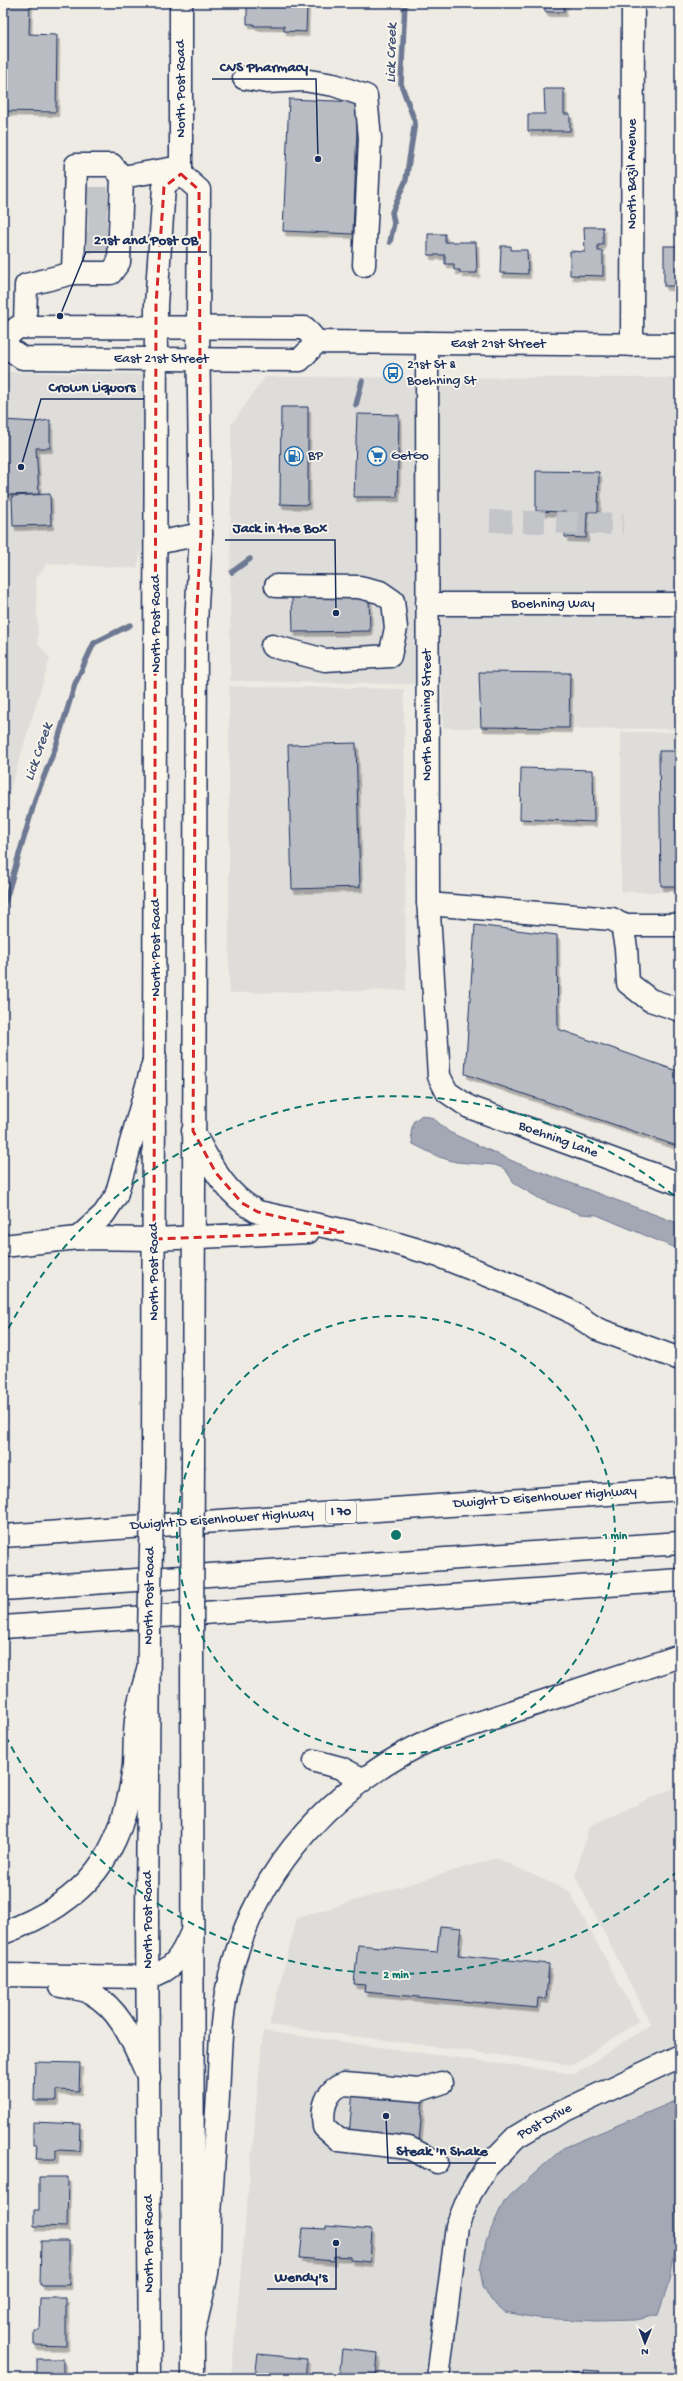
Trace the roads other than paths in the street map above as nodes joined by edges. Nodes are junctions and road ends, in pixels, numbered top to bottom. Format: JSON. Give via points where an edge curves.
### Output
{"nodes":[{"id":1,"x":181,"y":3,"type":"edge"},
{"id":2,"x":633,"y":3,"type":"edge"},
{"id":3,"x":244,"y":78,"type":"dead end"},
{"id":4,"x":181,"y":170,"type":"junction"},
{"id":5,"x":103,"y":194,"type":"junction"},
{"id":6,"x":98,"y":220,"type":"junction"},
{"id":7,"x":97,"y":242,"type":"junction"},
{"id":8,"x":364,"y":265,"type":"dead end"},
{"id":9,"x":73,"y":273,"type":"junction"},
{"id":10,"x":25,"y":327,"type":"junction"},
{"id":11,"x":198,"y":327,"type":"junction"},
{"id":12,"x":157,"y":328,"type":"junction"},
{"id":13,"x":3,"y":340,"type":"edge"},
{"id":14,"x":317,"y":342,"type":"junction"},
{"id":15,"x":427,"y":343,"type":"junction"},
{"id":16,"x":3,"y":344,"type":"edge"},
{"id":17,"x":632,"y":345,"type":"junction"},
{"id":18,"x":680,"y":345,"type":"edge"},
{"id":19,"x":198,"y":358,"type":"junction"},
{"id":20,"x":156,"y":359,"type":"junction"},
{"id":21,"x":201,"y":534,"type":"junction"},
{"id":22,"x":156,"y":543,"type":"junction"},
{"id":23,"x":276,"y":586,"type":"dead end"},
{"id":24,"x":427,"y":604,"type":"junction"},
{"id":25,"x":679,"y":604,"type":"edge"},
{"id":26,"x":272,"y":646,"type":"dead end"},
{"id":27,"x":428,"y":904,"type":"junction"},
{"id":28,"x":622,"y":925,"type":"junction"},
{"id":29,"x":680,"y":925,"type":"edge"},
{"id":30,"x":680,"y":1010,"type":"edge"},
{"id":31,"x":155,"y":1057,"type":"junction"},
{"id":32,"x":443,"y":1086,"type":"joint"},
{"id":33,"x":193,"y":1131,"type":"junction"},
{"id":34,"x":680,"y":1184,"type":"edge"},
{"id":35,"x":343,"y":1232,"type":"junction"},
{"id":36,"x":193,"y":1237,"type":"junction"},
{"id":37,"x":78,"y":1238,"type":"junction"},
{"id":38,"x":154,"y":1239,"type":"junction"},
{"id":39,"x":3,"y":1246,"type":"edge"},
{"id":40,"x":680,"y":1360,"type":"edge"},
{"id":41,"x":680,"y":1489,"type":"edge"},
{"id":42,"x":3,"y":1536,"type":"edge"},
{"id":43,"x":680,"y":1543,"type":"edge"},
{"id":44,"x":680,"y":1580,"type":"edge"},
{"id":45,"x":3,"y":1589,"type":"edge"},
{"id":46,"x":3,"y":1627,"type":"edge"},
{"id":47,"x":680,"y":1656,"type":"edge"},
{"id":48,"x":148,"y":1669,"type":"junction"},
{"id":49,"x":315,"y":1760,"type":"dead end"},
{"id":50,"x":362,"y":1779,"type":"junction"},
{"id":51,"x":192,"y":1932,"type":"junction"},
{"id":52,"x":3,"y":1933,"type":"edge"},
{"id":53,"x":11,"y":1976,"type":"edge"},
{"id":54,"x":148,"y":1977,"type":"junction"},
{"id":55,"x":680,"y":2056,"type":"edge"},
{"id":56,"x":148,"y":2078,"type":"junction"},
{"id":57,"x":441,"y":2083,"type":"dead end"},
{"id":58,"x":437,"y":2162,"type":"dead end"},
{"id":59,"x":193,"y":2334,"type":"junction"},
{"id":60,"x":150,"y":2378,"type":"edge"},
{"id":61,"x":193,"y":2378,"type":"edge"},
{"id":62,"x":438,"y":2378,"type":"edge"}],
"edges":[{"from":1,"to":4,"type":"main road","name":"North Post Road"},
{"from":2,"to":17,"type":"main road","name":"North Bazil Avenue"},
{"from":3,"to":8,"type":"main road","via":[[267,82],[303,80],[334,85],[366,96],[370,138]]},
{"from":4,"to":5,"type":"main road"},
{"from":4,"to":11,"type":"main road","via":[[199,190]]},
{"from":4,"to":12,"type":"main road","name":"North Post Road","via":[[164,187],[156,305]]},
{"from":5,"to":6,"type":"main road"},
{"from":5,"to":6,"type":"main road"},
{"from":6,"to":7,"type":"main road"},
{"from":6,"to":7,"type":"main road"},
{"from":7,"to":9,"type":"main road"},
{"from":7,"to":9,"type":"main road","via":[[119,262],[110,273]]},
{"from":9,"to":10,"type":"main road","via":[[26,285]]},
{"from":10,"to":12,"type":"main road"},
{"from":10,"to":13,"type":"main road","via":[[18,327]]},
{"from":11,"to":12,"type":"main road"},
{"from":11,"to":14,"type":"main road","via":[[305,328]]},
{"from":11,"to":19,"type":"main road"},
{"from":12,"to":20,"type":"main road","name":"North Post Road"},
{"from":14,"to":15,"type":"main road","name":"East 21st Street"},
{"from":14,"to":19,"type":"main road","name":"East 21st Street","via":[[300,360]]},
{"from":15,"to":17,"type":"main road","name":"East 21st Street"},
{"from":15,"to":24,"type":"main road","name":"North Boehning Street"},
{"from":16,"to":20,"type":"main road","name":"East 21st Street","via":[[22,358]]},
{"from":17,"to":18,"type":"main road","name":"East 21st Street"},
{"from":19,"to":20,"type":"main road","name":"East 21st Street"},
{"from":19,"to":21,"type":"main road"},
{"from":20,"to":22,"type":"main road","name":"North Post Road"},
{"from":21,"to":22,"type":"main road"},
{"from":21,"to":33,"type":"main road","via":[[196,623]]},
{"from":22,"to":31,"type":"main road","name":"North Post Road"},
{"from":23,"to":26,"type":"main road","via":[[359,587],[380,592],[393,601],[396,628],[390,656],[325,660]]},
{"from":24,"to":25,"type":"main road","name":"Boehning Way"},
{"from":24,"to":27,"type":"main road","name":"North Boehning Street"},
{"from":27,"to":28,"type":"main road","via":[[612,919]]},
{"from":27,"to":32,"type":"main road","name":"North Boehning Street","via":[[437,1067]]},
{"from":28,"to":29,"type":"main road"},
{"from":28,"to":30,"type":"main road","via":[[628,983],[650,1000]]},
{"from":31,"to":37,"type":"main road","via":[[116,1196],[104,1214]]},
{"from":31,"to":38,"type":"main road","name":"North Post Road"},
{"from":32,"to":34,"type":"main road","name":"Boehning Lane","via":[[454,1099],[469,1107]]},
{"from":33,"to":35,"type":"main road","via":[[216,1173],[242,1203],[258,1212]]},
{"from":33,"to":36,"type":"main road"},
{"from":35,"to":36,"type":"main road"},
{"from":35,"to":40,"type":"main road","via":[[374,1237],[471,1268],[568,1310],[597,1329]]},
{"from":36,"to":38,"type":"main road"},
{"from":36,"to":51,"type":"main road","bridge":true},
{"from":37,"to":38,"type":"main road"},
{"from":37,"to":39,"type":"main road"},
{"from":38,"to":48,"type":"main road","name":"North Post Road","bridge":true,"via":[[153,1464]]},
{"from":41,"to":42,"type":"main road","name":"Dwight D Eisenhower Highway","number":"I 70"},
{"from":43,"to":45,"type":"main road"},
{"from":44,"to":46,"type":"main road"},
{"from":47,"to":50,"type":"main road","via":[[439,1736]]},
{"from":48,"to":52,"type":"main road","via":[[137,1713],[134,1766],[115,1842],[96,1873],[78,1891],[57,1908],[28,1924]]},
{"from":48,"to":54,"type":"main road","name":"North Post Road"},
{"from":49,"to":50,"type":"main road","via":[[341,1768]]},
{"from":50,"to":59,"type":"main road","via":[[320,1815],[286,1855],[252,1913],[235,1958],[226,1999],[220,2059],[207,2272]]},
{"from":51,"to":54,"type":"main road","via":[[176,1963],[160,1974]]},
{"from":51,"to":59,"type":"main road"},
{"from":53,"to":54,"type":"main road"},
{"from":53,"to":56,"type":"main road","via":[[89,1992],[112,2008],[126,2029]]},
{"from":54,"to":56,"type":"main road","name":"North Post Road"},
{"from":55,"to":62,"type":"main road","name":"Post Drive","via":[[541,2122],[516,2137],[486,2168],[470,2194],[457,2226]]},
{"from":56,"to":60,"type":"main road","name":"North Post Road"},
{"from":57,"to":58,"type":"main road","via":[[420,2090],[344,2084],[331,2091],[323,2112],[324,2127],[339,2140],[409,2148]]},
{"from":59,"to":61,"type":"main road"}]}
